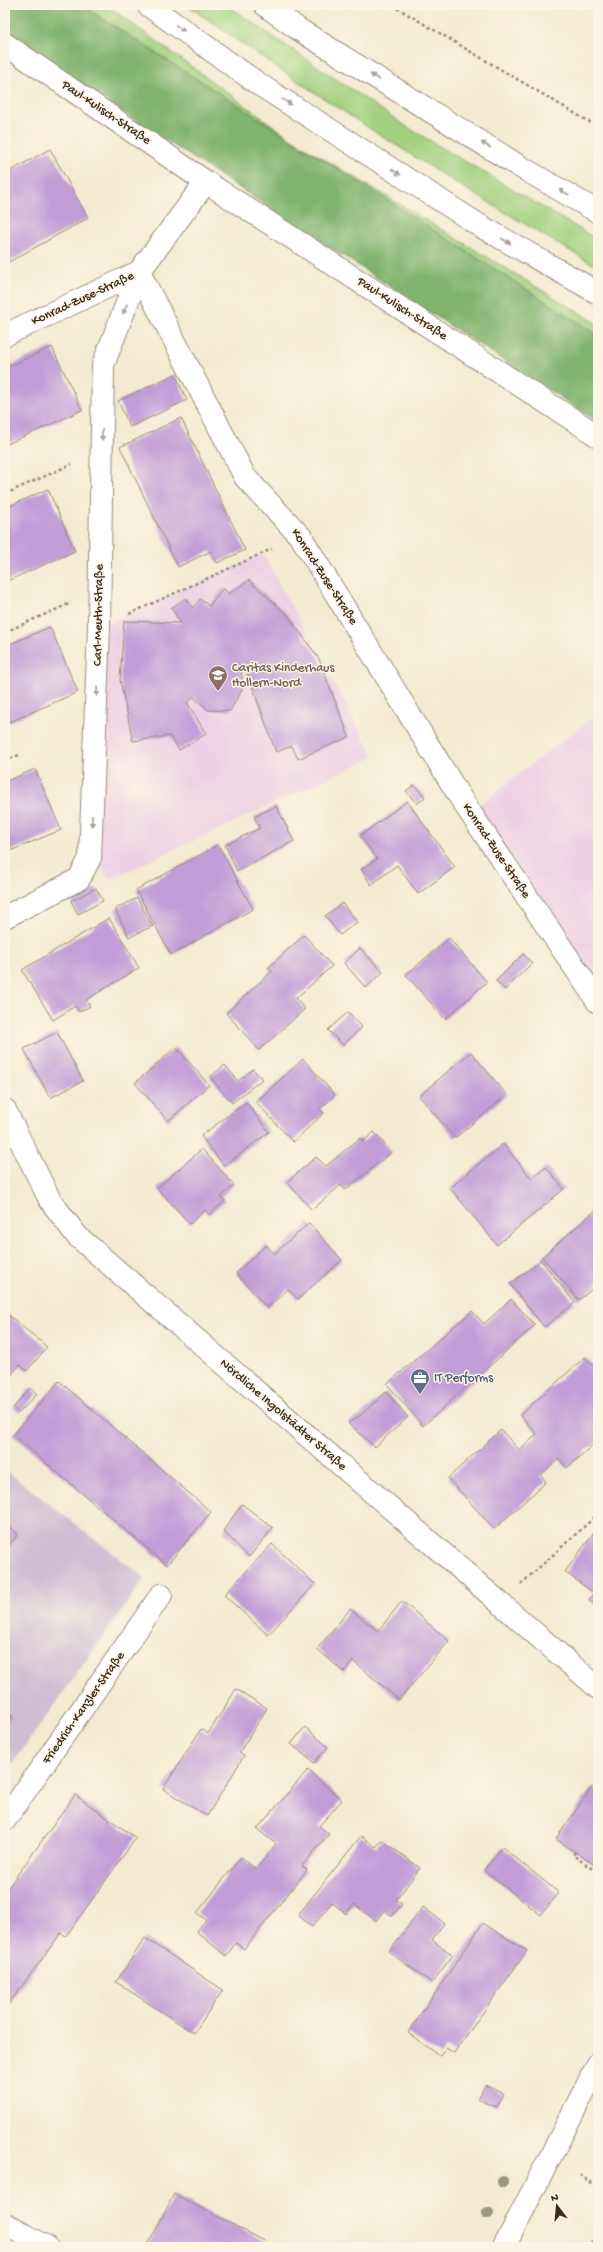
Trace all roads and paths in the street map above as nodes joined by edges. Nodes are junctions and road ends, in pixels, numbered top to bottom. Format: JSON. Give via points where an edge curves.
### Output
{"nodes":[{"id":1,"x":148,"y":5,"type":"edge"},
{"id":2,"x":265,"y":5,"type":"edge"},
{"id":3,"x":392,"y":5,"type":"edge"},
{"id":4,"x":5,"y":44,"type":"edge"},
{"id":5,"x":598,"y":127,"type":"edge"},
{"id":6,"x":206,"y":182,"type":"junction"},
{"id":7,"x":598,"y":212,"type":"edge"},
{"id":8,"x":139,"y":272,"type":"junction"},
{"id":9,"x":598,"y":293,"type":"edge"},
{"id":10,"x":5,"y":336,"type":"edge"},
{"id":11,"x":598,"y":436,"type":"edge"},
{"id":12,"x":102,"y":450,"type":"junction"},
{"id":13,"x":5,"y":494,"type":"edge"},
{"id":14,"x":301,"y":537,"type":"junction"},
{"id":15,"x":100,"y":591,"type":"junction"},
{"id":16,"x":99,"y":628,"type":"junction"},
{"id":17,"x":5,"y":632,"type":"edge"},
{"id":18,"x":19,"y":755,"type":"dead end"},
{"id":19,"x":5,"y":761,"type":"edge"},
{"id":20,"x":5,"y":917,"type":"edge"},
{"id":21,"x":598,"y":1002,"type":"edge"},
{"id":22,"x":5,"y":1110,"type":"edge"},
{"id":23,"x":598,"y":1514,"type":"edge"},
{"id":24,"x":161,"y":1595,"type":"dead end"},
{"id":25,"x":500,"y":1603,"type":"junction"},
{"id":26,"x":598,"y":1688,"type":"edge"},
{"id":27,"x":5,"y":1820,"type":"edge"},
{"id":28,"x":575,"y":1852,"type":"dead end"},
{"id":29,"x":598,"y":1873,"type":"edge"},
{"id":30,"x":598,"y":2064,"type":"edge"},
{"id":31,"x":580,"y":2175,"type":"dead end"},
{"id":32,"x":598,"y":2187,"type":"edge"},
{"id":33,"x":5,"y":2224,"type":"edge"},
{"id":34,"x":598,"y":2231,"type":"edge"},
{"id":35,"x":592,"y":2244,"type":"dead end"},
{"id":36,"x":47,"y":2247,"type":"edge"},
{"id":37,"x":504,"y":2247,"type":"edge"}],
"edges":[{"from":1,"to":9,"type":"street","one_way":true,"via":[[274,94],[482,227]]},
{"from":7,"to":2,"type":"street","one_way":true,"via":[[305,33]]},
{"from":3,"to":5,"type":"path"},
{"from":4,"to":6,"type":"street","name":"Paul-Kulisch-Straße"},
{"from":6,"to":8,"type":"street"},
{"from":6,"to":11,"type":"street","name":"Paul-Kulisch-Straße"},
{"from":8,"to":10,"type":"street","name":"Konrad-Zuse-Straße"},
{"from":8,"to":12,"type":"street","name":"Carl-Meuth-Straße","one_way":true,"via":[[103,365]]},
{"from":8,"to":14,"type":"street","name":"Konrad-Zuse-Straße","via":[[246,477]]},
{"from":12,"to":13,"type":"path"},
{"from":12,"to":15,"type":"street","name":"Carl-Meuth-Straße"},
{"from":14,"to":16,"type":"path"},
{"from":14,"to":21,"type":"street","name":"Konrad-Zuse-Straße","via":[[463,802]]},
{"from":15,"to":16,"type":"street","name":"Carl-Meuth-Straße"},
{"from":15,"to":17,"type":"path"},
{"from":16,"to":20,"type":"street","name":"Carl-Meuth-Straße","one_way":true,"via":[[90,858],[79,879]]},
{"from":18,"to":19,"type":"path"},
{"from":22,"to":25,"type":"street","name":"Nördliche Ingolstädter Straße","via":[[50,1200],[77,1236]]},
{"from":23,"to":25,"type":"path"},
{"from":24,"to":27,"type":"street","name":"Friedrich-Kanzler-Straße"},
{"from":25,"to":26,"type":"street","name":"Nördliche Ingolstädter Straße"},
{"from":28,"to":29,"type":"path","via":[[573,1855]]},
{"from":30,"to":37,"type":"street"},
{"from":31,"to":32,"type":"path"},
{"from":33,"to":36,"type":"street"},
{"from":34,"to":35,"type":"path"}]}
